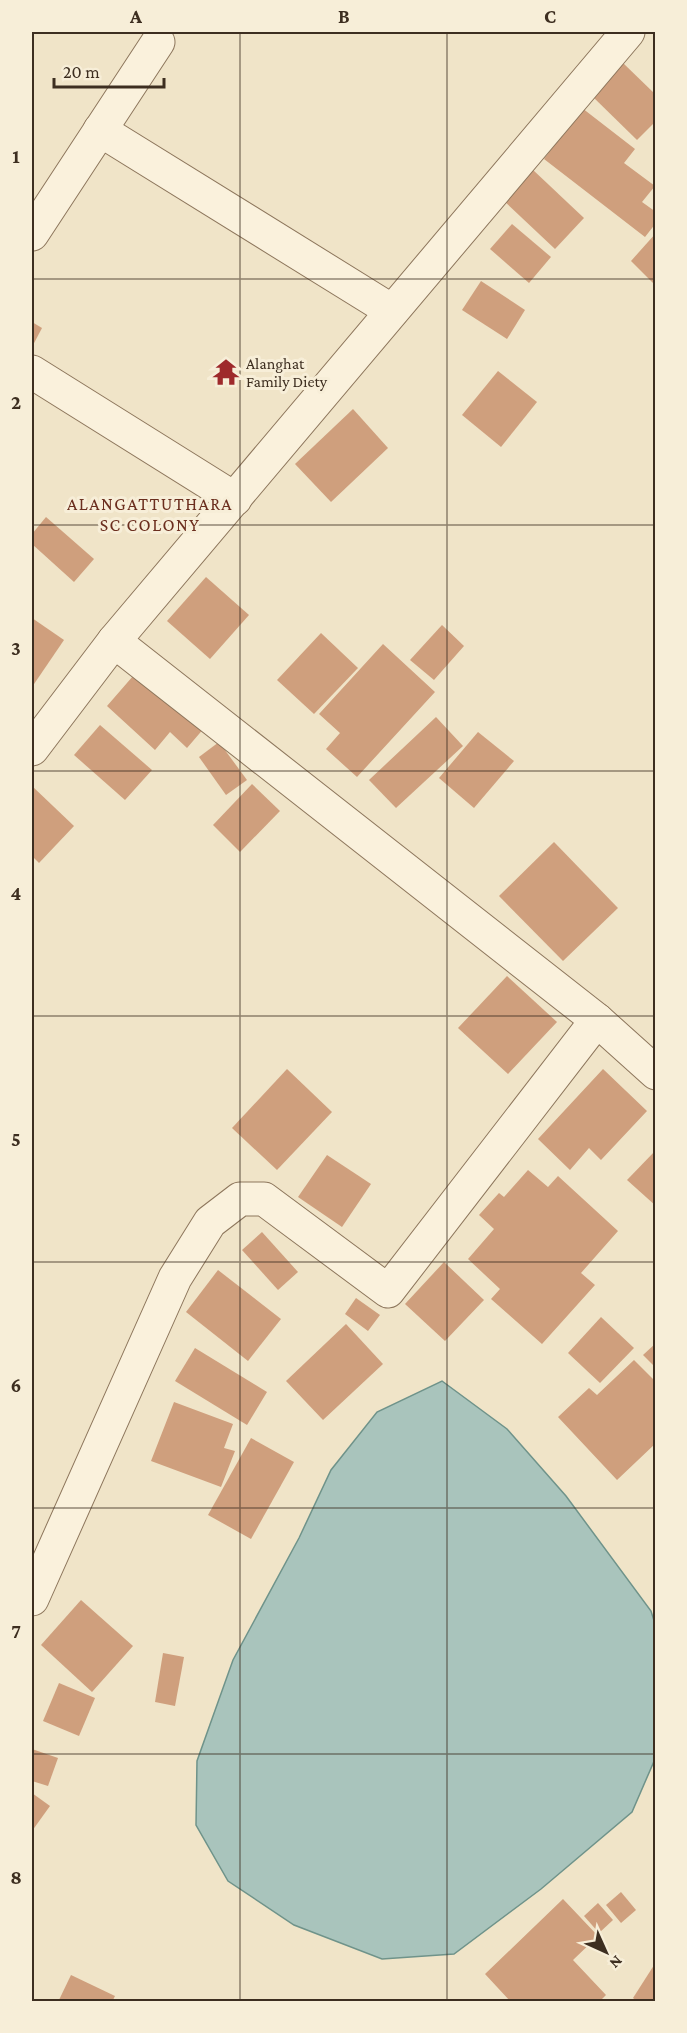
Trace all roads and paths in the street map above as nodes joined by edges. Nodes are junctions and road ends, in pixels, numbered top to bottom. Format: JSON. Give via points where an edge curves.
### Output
{"nodes":[{"id":1,"x":628,"y":32,"type":"edge"},
{"id":2,"x":158,"y":42,"type":"dead end"},
{"id":3,"x":100,"y":130,"type":"junction"},
{"id":4,"x":32,"y":234,"type":"edge"},
{"id":5,"x":392,"y":311,"type":"junction"},
{"id":6,"x":32,"y":372,"type":"edge"},
{"id":7,"x":235,"y":499,"type":"junction"},
{"id":8,"x":114,"y":641,"type":"junction"},
{"id":9,"x":32,"y":748,"type":"edge"},
{"id":10,"x":597,"y":1020,"type":"junction"},
{"id":11,"x":656,"y":1073,"type":"edge"},
{"id":12,"x":32,"y":1599,"type":"edge"}],
"edges":[{"from":1,"to":5,"type":"street"},
{"from":2,"to":3,"type":"street"},
{"from":3,"to":4,"type":"street"},
{"from":3,"to":5,"type":"street"},
{"from":5,"to":7,"type":"street"},
{"from":6,"to":7,"type":"street"},
{"from":7,"to":8,"type":"street"},
{"from":8,"to":9,"type":"street"},
{"from":8,"to":10,"type":"street"},
{"from":10,"to":11,"type":"street"},
{"from":10,"to":12,"type":"street","via":[[388,1291],[264,1199],[240,1199],[210,1222],[175,1278]]}]}
